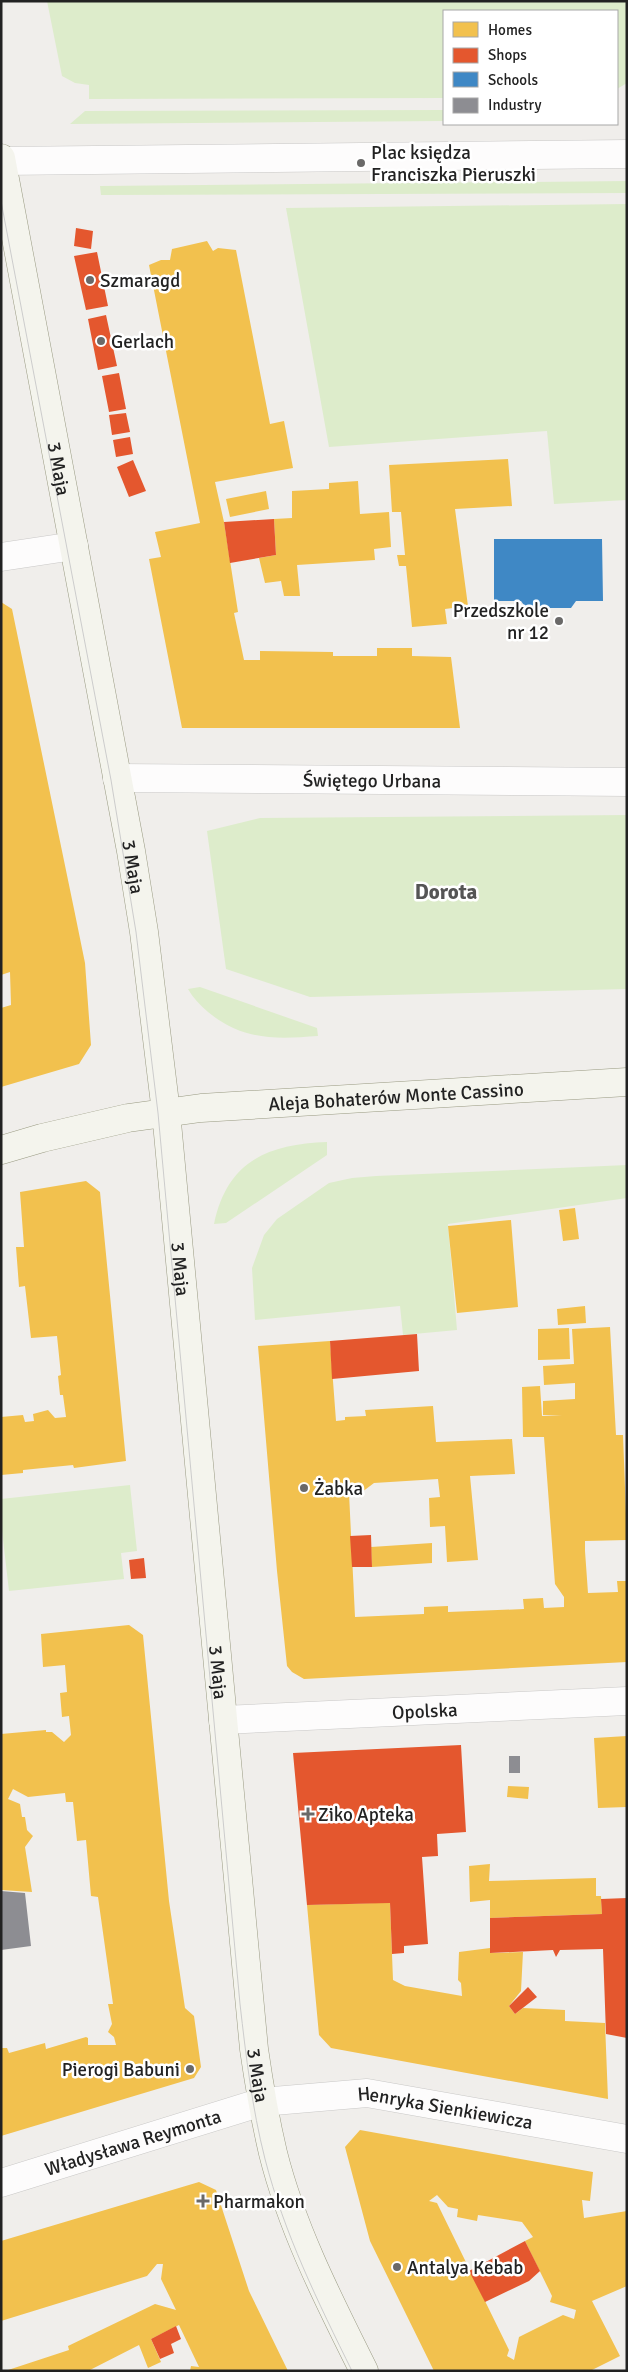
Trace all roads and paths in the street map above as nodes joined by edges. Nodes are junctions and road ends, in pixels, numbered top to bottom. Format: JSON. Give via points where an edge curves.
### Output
{"nodes":[{"id":1,"x":627,"y":154,"type":"edge"},
{"id":2,"x":2,"y":159,"type":"edge"},
{"id":3,"x":74,"y":546,"type":"junction"},
{"id":4,"x":1,"y":557,"type":"edge"},
{"id":5,"x":117,"y":778,"type":"junction"},
{"id":6,"x":627,"y":782,"type":"edge"},
{"id":7,"x":627,"y":1082,"type":"edge"},
{"id":8,"x":166,"y":1112,"type":"junction"},
{"id":9,"x":1,"y":1150,"type":"edge"},
{"id":10,"x":627,"y":1701,"type":"edge"},
{"id":11,"x":223,"y":1720,"type":"junction"},
{"id":12,"x":262,"y":2102,"type":"junction"},
{"id":13,"x":627,"y":2139,"type":"edge"},
{"id":14,"x":1,"y":2183,"type":"edge"},
{"id":15,"x":364,"y":2371,"type":"edge"}],
"edges":[{"from":1,"to":2,"type":"street"},
{"from":2,"to":3,"type":"street","name":"3 Maja"},
{"from":3,"to":4,"type":"street"},
{"from":3,"to":5,"type":"street","name":"3 Maja"},
{"from":5,"to":6,"type":"street","name":"Świętego Urbana"},
{"from":5,"to":8,"type":"street","name":"3 Maja","via":[[144,932]]},
{"from":7,"to":8,"type":"street","name":"Aleja Bohaterów Monte Cassino"},
{"from":8,"to":9,"type":"street","name":"Aleja Bohaterów Monte Cassino"},
{"from":8,"to":11,"type":"street","name":"3 Maja"},
{"from":10,"to":11,"type":"street","name":"Opolska"},
{"from":11,"to":12,"type":"street","name":"3 Maja"},
{"from":12,"to":13,"type":"street","name":"Henryka Sienkiewicza","via":[[367,2093]]},
{"from":12,"to":14,"type":"street","name":"Władysława Reymonta"},
{"from":12,"to":15,"type":"street","name":"3 Maja","via":[[274,2154],[300,2233]]}]}
